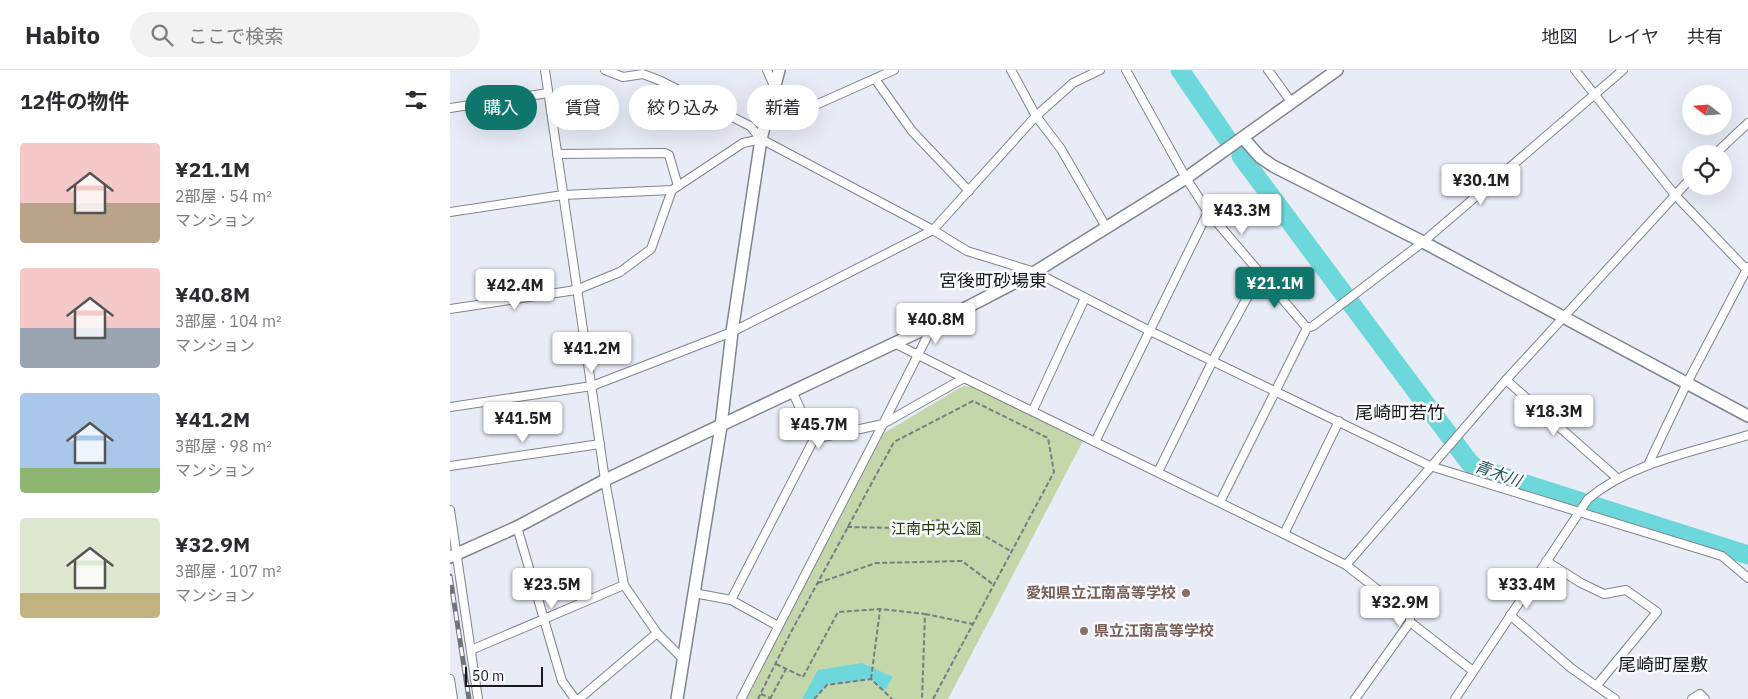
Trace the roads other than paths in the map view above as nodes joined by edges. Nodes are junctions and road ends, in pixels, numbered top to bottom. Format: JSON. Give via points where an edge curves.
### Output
{"nodes":[{"id":1,"x":545,"y":70,"type":"edge"},
{"id":2,"x":605,"y":70,"type":"edge"},
{"id":3,"x":767,"y":70,"type":"edge"},
{"id":4,"x":779,"y":70,"type":"edge"},
{"id":5,"x":894,"y":70,"type":"edge"},
{"id":6,"x":1011,"y":70,"type":"edge"},
{"id":7,"x":1100,"y":70,"type":"edge"},
{"id":8,"x":1126,"y":70,"type":"edge"},
{"id":9,"x":1268,"y":70,"type":"edge"},
{"id":10,"x":1337,"y":70,"type":"edge"},
{"id":11,"x":1575,"y":70,"type":"edge"},
{"id":12,"x":1624,"y":70,"type":"edge"},
{"id":13,"x":644,"y":72,"type":"edge"},
{"id":14,"x":875,"y":79,"type":"junction"},
{"id":15,"x":547,"y":85,"type":"edge"},
{"id":16,"x":774,"y":85,"type":"edge"},
{"id":17,"x":774,"y":85,"type":"edge"},
{"id":18,"x":547,"y":93,"type":"edge"},
{"id":19,"x":1595,"y":95,"type":"junction"},
{"id":20,"x":1292,"y":103,"type":"junction"},
{"id":21,"x":819,"y":104,"type":"edge"},
{"id":22,"x":450,"y":108,"type":"edge"},
{"id":23,"x":1036,"y":116,"type":"junction"},
{"id":24,"x":1748,"y":123,"type":"edge"},
{"id":25,"x":553,"y":130,"type":"edge"},
{"id":26,"x":763,"y":130,"type":"edge"},
{"id":27,"x":761,"y":138,"type":"junction"},
{"id":28,"x":1244,"y":139,"type":"junction"},
{"id":29,"x":1725,"y":145,"type":"edge"},
{"id":30,"x":557,"y":154,"type":"junction"},
{"id":31,"x":1186,"y":178,"type":"junction"},
{"id":32,"x":675,"y":188,"type":"junction"},
{"id":33,"x":1682,"y":188,"type":"edge"},
{"id":34,"x":969,"y":191,"type":"junction"},
{"id":35,"x":563,"y":195,"type":"junction"},
{"id":36,"x":1675,"y":195,"type":"junction"},
{"id":37,"x":450,"y":212,"type":"edge"},
{"id":38,"x":1208,"y":212,"type":"junction"},
{"id":39,"x":1106,"y":227,"type":"junction"},
{"id":40,"x":933,"y":230,"type":"junction"},
{"id":41,"x":1423,"y":242,"type":"junction"},
{"id":42,"x":1747,"y":268,"type":"edge"},
{"id":43,"x":1035,"y":272,"type":"junction"},
{"id":44,"x":1260,"y":274,"type":"junction"},
{"id":45,"x":576,"y":290,"type":"junction"},
{"id":46,"x":1086,"y":298,"type":"junction"},
{"id":47,"x":450,"y":309,"type":"edge"},
{"id":48,"x":1565,"y":317,"type":"junction"},
{"id":49,"x":933,"y":325,"type":"junction"},
{"id":50,"x":1306,"y":328,"type":"junction"},
{"id":51,"x":1150,"y":331,"type":"junction"},
{"id":52,"x":732,"y":332,"type":"junction"},
{"id":53,"x":894,"y":343,"type":"junction"},
{"id":54,"x":918,"y":354,"type":"junction"},
{"id":55,"x":1213,"y":360,"type":"junction"},
{"id":56,"x":964,"y":378,"type":"junction"},
{"id":57,"x":1506,"y":380,"type":"junction"},
{"id":58,"x":1688,"y":383,"type":"junction"},
{"id":59,"x":592,"y":386,"type":"junction"},
{"id":60,"x":1276,"y":390,"type":"junction"},
{"id":61,"x":793,"y":393,"type":"junction"},
{"id":62,"x":450,"y":407,"type":"edge"},
{"id":63,"x":1033,"y":410,"type":"junction"},
{"id":64,"x":1748,"y":416,"type":"edge"},
{"id":65,"x":1339,"y":421,"type":"junction"},
{"id":66,"x":883,"y":424,"type":"junction"},
{"id":67,"x":721,"y":426,"type":"junction"},
{"id":68,"x":1748,"y":435,"type":"edge"},
{"id":69,"x":814,"y":440,"type":"junction"},
{"id":70,"x":1095,"y":442,"type":"junction"},
{"id":71,"x":600,"y":444,"type":"junction"},
{"id":72,"x":1648,"y":465,"type":"junction"},
{"id":73,"x":450,"y":466,"type":"edge"},
{"id":74,"x":1430,"y":466,"type":"junction"},
{"id":75,"x":1158,"y":472,"type":"junction"},
{"id":76,"x":1618,"y":478,"type":"junction"},
{"id":77,"x":605,"y":480,"type":"junction"},
{"id":78,"x":1220,"y":502,"type":"junction"},
{"id":79,"x":1580,"y":509,"type":"junction"},
{"id":80,"x":450,"y":510,"type":"edge"},
{"id":81,"x":517,"y":526,"type":"junction"},
{"id":82,"x":1284,"y":534,"type":"junction"},
{"id":83,"x":453,"y":555,"type":"edge"},
{"id":84,"x":1546,"y":561,"type":"junction"},
{"id":85,"x":1346,"y":565,"type":"junction"},
{"id":86,"x":1748,"y":578,"type":"edge"},
{"id":87,"x":624,"y":585,"type":"junction"},
{"id":88,"x":694,"y":593,"type":"junction"},
{"id":89,"x":731,"y":600,"type":"junction"},
{"id":90,"x":1510,"y":615,"type":"junction"},
{"id":91,"x":543,"y":619,"type":"junction"},
{"id":92,"x":1410,"y":622,"type":"junction"},
{"id":93,"x":778,"y":626,"type":"junction"},
{"id":94,"x":657,"y":633,"type":"junction"},
{"id":95,"x":471,"y":650,"type":"junction"},
{"id":96,"x":684,"y":660,"type":"junction"},
{"id":97,"x":1473,"y":671,"type":"junction"},
{"id":98,"x":450,"y":679,"type":"edge"},
{"id":99,"x":1597,"y":685,"type":"junction"},
{"id":100,"x":1360,"y":697,"type":"edge"},
{"id":101,"x":453,"y":699,"type":"edge"},
{"id":102,"x":478,"y":699,"type":"edge"},
{"id":103,"x":577,"y":699,"type":"edge"},
{"id":104,"x":677,"y":699,"type":"edge"},
{"id":105,"x":741,"y":699,"type":"edge"},
{"id":106,"x":1455,"y":699,"type":"edge"},
{"id":107,"x":1615,"y":699,"type":"edge"},
{"id":108,"x":1692,"y":699,"type":"edge"},
{"id":109,"x":1705,"y":699,"type":"edge"}],
"edges":[{"from":1,"to":15,"type":"street"},
{"from":2,"to":13,"type":"street","via":[[623,77]]},
{"from":3,"to":16,"type":"street"},
{"from":4,"to":17,"type":"street"},
{"from":5,"to":14,"type":"street"},
{"from":6,"to":23,"type":"street"},
{"from":7,"to":23,"type":"street","via":[[1073,83]]},
{"from":8,"to":31,"type":"street"},
{"from":9,"to":20,"type":"street"},
{"from":10,"to":20,"type":"street"},
{"from":11,"to":19,"type":"street"},
{"from":12,"to":19,"type":"street"},
{"from":13,"to":27,"type":"street","via":[[750,126]]},
{"from":14,"to":21,"type":"street"},
{"from":14,"to":34,"type":"street","via":[[912,131]]},
{"from":18,"to":22,"type":"street"},
{"from":19,"to":36,"type":"street"},
{"from":19,"to":41,"type":"street"},
{"from":20,"to":28,"type":"street"},
{"from":23,"to":34,"type":"street"},
{"from":23,"to":39,"type":"street","via":[[1061,149]]},
{"from":24,"to":29,"type":"street"},
{"from":25,"to":30,"type":"street"},
{"from":26,"to":27,"type":"street"},
{"from":27,"to":32,"type":"street","via":[[743,143]]},
{"from":27,"to":40,"type":"street"},
{"from":27,"to":52,"type":"street"},
{"from":28,"to":31,"type":"street"},
{"from":28,"to":41,"type":"street","via":[[1273,166]]},
{"from":30,"to":32,"type":"street","via":[[665,153],[669,155]]},
{"from":30,"to":35,"type":"street"},
{"from":31,"to":38,"type":"street"},
{"from":31,"to":39,"type":"street"},
{"from":32,"to":35,"type":"street"},
{"from":32,"to":45,"type":"street","via":[[651,249],[620,272]]},
{"from":33,"to":36,"type":"street"},
{"from":34,"to":40,"type":"street"},
{"from":35,"to":37,"type":"street"},
{"from":35,"to":45,"type":"street"},
{"from":36,"to":42,"type":"street"},
{"from":36,"to":48,"type":"street"},
{"from":38,"to":44,"type":"street"},
{"from":38,"to":51,"type":"street"},
{"from":39,"to":43,"type":"street"},
{"from":40,"to":43,"type":"street","via":[[967,251]]},
{"from":40,"to":52,"type":"street"},
{"from":41,"to":48,"type":"street"},
{"from":41,"to":50,"type":"street","via":[[1343,304]]},
{"from":42,"to":58,"type":"street"},
{"from":43,"to":46,"type":"street"},
{"from":43,"to":49,"type":"street"},
{"from":44,"to":50,"type":"street"},
{"from":44,"to":55,"type":"street"},
{"from":45,"to":47,"type":"street"},
{"from":45,"to":59,"type":"street"},
{"from":46,"to":51,"type":"street"},
{"from":46,"to":63,"type":"street"},
{"from":48,"to":57,"type":"street"},
{"from":48,"to":58,"type":"street"},
{"from":49,"to":53,"type":"street"},
{"from":49,"to":54,"type":"street"},
{"from":50,"to":60,"type":"street"},
{"from":51,"to":55,"type":"street"},
{"from":51,"to":70,"type":"street"},
{"from":52,"to":59,"type":"street"},
{"from":52,"to":67,"type":"street"},
{"from":53,"to":54,"type":"street"},
{"from":53,"to":61,"type":"street"},
{"from":54,"to":56,"type":"street"},
{"from":54,"to":66,"type":"street"},
{"from":55,"to":60,"type":"street"},
{"from":55,"to":75,"type":"street"},
{"from":56,"to":63,"type":"street"},
{"from":56,"to":66,"type":"street"},
{"from":57,"to":74,"type":"street"},
{"from":57,"to":76,"type":"street"},
{"from":58,"to":64,"type":"street"},
{"from":58,"to":72,"type":"street"},
{"from":59,"to":62,"type":"street"},
{"from":59,"to":71,"type":"street"},
{"from":60,"to":65,"type":"street"},
{"from":60,"to":78,"type":"street"},
{"from":61,"to":67,"type":"street"},
{"from":61,"to":69,"type":"street"},
{"from":63,"to":70,"type":"street"},
{"from":65,"to":74,"type":"street"},
{"from":65,"to":82,"type":"street"},
{"from":66,"to":69,"type":"street"},
{"from":66,"to":93,"type":"street"},
{"from":67,"to":77,"type":"street"},
{"from":67,"to":88,"type":"street"},
{"from":68,"to":72,"type":"street"},
{"from":69,"to":89,"type":"street"},
{"from":70,"to":75,"type":"street"},
{"from":71,"to":73,"type":"street"},
{"from":71,"to":77,"type":"street"},
{"from":72,"to":76,"type":"street"},
{"from":74,"to":79,"type":"street"},
{"from":74,"to":85,"type":"street"},
{"from":75,"to":78,"type":"street"},
{"from":76,"to":79,"type":"street","via":[[1588,499]]},
{"from":77,"to":81,"type":"street"},
{"from":77,"to":87,"type":"street"},
{"from":78,"to":82,"type":"street"},
{"from":79,"to":84,"type":"street"},
{"from":79,"to":86,"type":"street","via":[[1722,556]]},
{"from":80,"to":83,"type":"street"},
{"from":81,"to":83,"type":"street"},
{"from":81,"to":91,"type":"street"},
{"from":82,"to":85,"type":"street"},
{"from":83,"to":95,"type":"street"},
{"from":84,"to":90,"type":"street"},
{"from":84,"to":99,"type":"street","via":[[1604,594],[1626,590],[1657,612]]},
{"from":85,"to":92,"type":"street","via":[[1410,615]]},
{"from":87,"to":91,"type":"street"},
{"from":87,"to":94,"type":"street"},
{"from":88,"to":89,"type":"street"},
{"from":88,"to":96,"type":"street"},
{"from":89,"to":93,"type":"street"},
{"from":90,"to":97,"type":"street"},
{"from":90,"to":99,"type":"street","via":[[1571,668]]},
{"from":91,"to":95,"type":"street"},
{"from":91,"to":103,"type":"street","via":[[562,681]]},
{"from":92,"to":97,"type":"street"},
{"from":92,"to":100,"type":"street"},
{"from":93,"to":105,"type":"street"},
{"from":94,"to":96,"type":"street"},
{"from":94,"to":103,"type":"street"},
{"from":95,"to":102,"type":"street"},
{"from":96,"to":104,"type":"street"},
{"from":97,"to":106,"type":"street"},
{"from":98,"to":101,"type":"street"},
{"from":99,"to":107,"type":"street"},
{"from":108,"to":109,"type":"street","via":[[1700,694]]}]}
